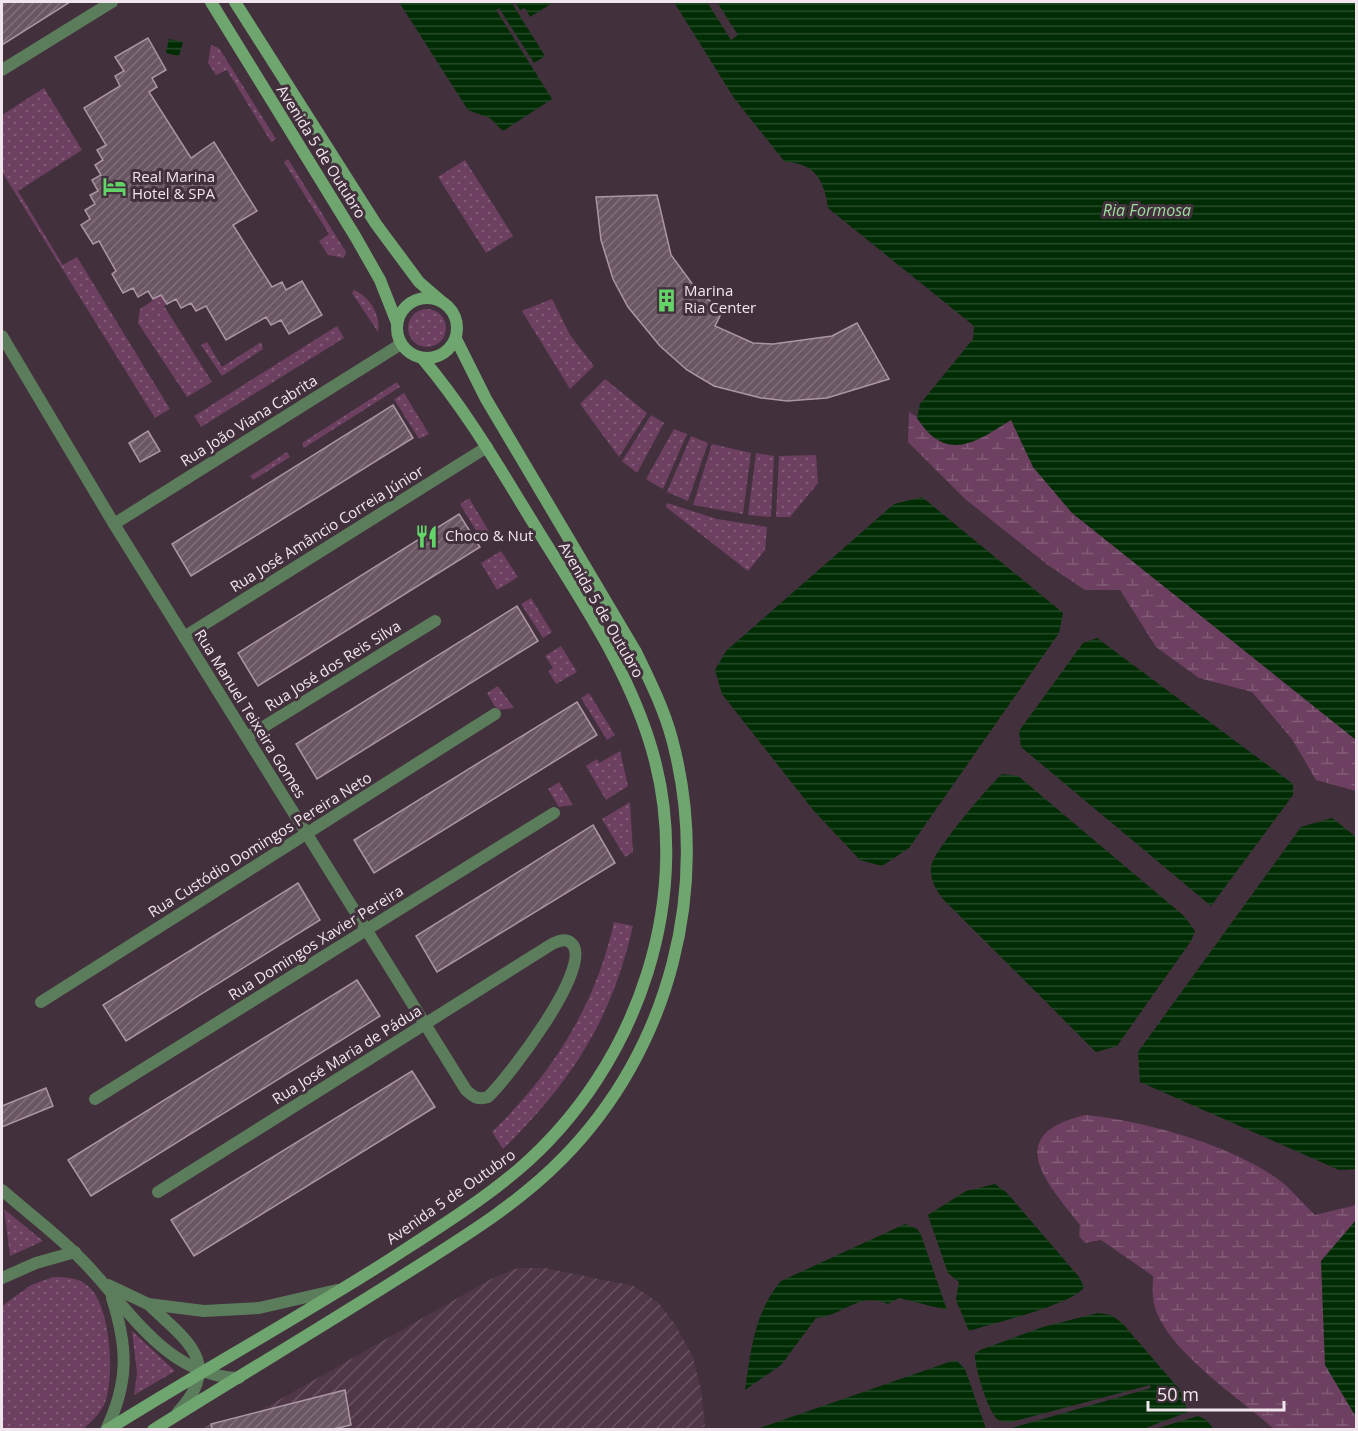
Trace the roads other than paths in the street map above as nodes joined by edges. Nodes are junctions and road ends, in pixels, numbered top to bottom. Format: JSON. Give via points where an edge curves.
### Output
{"nodes":[{"id":1,"x":112,"y":2,"type":"edge"},
{"id":2,"x":211,"y":2,"type":"edge"},
{"id":3,"x":235,"y":2,"type":"edge"},
{"id":4,"x":2,"y":70,"type":"edge"},
{"id":5,"x":441,"y":301,"type":"junction"},
{"id":6,"x":397,"y":323,"type":"junction"},
{"id":7,"x":2,"y":336,"type":"edge"},
{"id":8,"x":456,"y":339,"type":"junction"},
{"id":9,"x":401,"y":344,"type":"junction"},
{"id":10,"x":422,"y":358,"type":"junction"},
{"id":11,"x":487,"y":447,"type":"junction"},
{"id":12,"x":114,"y":524,"type":"junction"},
{"id":13,"x":435,"y":621,"type":"dead end"},
{"id":14,"x":184,"y":637,"type":"junction"},
{"id":15,"x":495,"y":714,"type":"dead end"},
{"id":16,"x":247,"y":737,"type":"junction"},
{"id":17,"x":554,"y":813,"type":"dead end"},
{"id":18,"x":307,"y":832,"type":"junction"},
{"id":19,"x":368,"y":929,"type":"junction"},
{"id":20,"x":41,"y":1002,"type":"dead end"},
{"id":21,"x":426,"y":1023,"type":"junction"},
{"id":22,"x":95,"y":1099,"type":"dead end"},
{"id":23,"x":481,"y":1099,"type":"joint"},
{"id":24,"x":2,"y":1190,"type":"edge"},
{"id":25,"x":158,"y":1192,"type":"dead end"},
{"id":26,"x":75,"y":1252,"type":"junction"},
{"id":27,"x":2,"y":1278,"type":"edge"},
{"id":28,"x":108,"y":1286,"type":"junction"},
{"id":29,"x":343,"y":1289,"type":"junction"},
{"id":30,"x":148,"y":1304,"type":"junction"},
{"id":31,"x":201,"y":1371,"type":"junction"},
{"id":32,"x":239,"y":1378,"type":"junction"},
{"id":33,"x":176,"y":1415,"type":"junction"},
{"id":34,"x":106,"y":1430,"type":"edge"},
{"id":35,"x":153,"y":1430,"type":"edge"}],
"edges":[{"from":1,"to":4,"type":"street"},
{"from":2,"to":6,"type":"main road","name":"Avenida 5 de Outubro","via":[[355,236],[380,280]]},
{"from":3,"to":5,"type":"main road","name":"Avenida 5 de Outubro","via":[[376,224],[419,282]]},
{"from":5,"to":6,"type":"main road","via":[[414,301]]},
{"from":5,"to":8,"type":"main road","via":[[456,320]]},
{"from":6,"to":9,"type":"main road"},
{"from":7,"to":12,"type":"street","name":"Rua Manuel Teixeira Gomes"},
{"from":8,"to":10,"type":"main road","via":[[439,357]]},
{"from":8,"to":32,"type":"main road","name":"Avenida 5 de Outubro","via":[[486,399],[636,652],[657,697],[672,738],[686,809],[687,880],[679,941],[660,1004],[642,1045],[605,1106],[562,1159],[525,1192],[469,1232]]},
{"from":9,"to":10,"type":"main road"},
{"from":9,"to":12,"type":"street","name":"Rua João Viana Cabrita"},
{"from":10,"to":11,"type":"main road","name":"Avenida 5 de Outubro","via":[[448,388]]},
{"from":11,"to":14,"type":"street","name":"Rua José Amâncio Correia Júnior"},
{"from":11,"to":29,"type":"main road","name":"Avenida 5 de Outubro","via":[[593,620],[639,711],[650,742],[663,810],[660,923],[641,992],[615,1053],[552,1137],[489,1193]]},
{"from":12,"to":14,"type":"street","name":"Rua Manuel Teixeira Gomes"},
{"from":13,"to":16,"type":"street","name":"Rua José dos Reis Silva"},
{"from":14,"to":16,"type":"street","name":"Rua Manuel Teixeira Gomes"},
{"from":15,"to":18,"type":"street","name":"Rua Custódio Domingos Pereira Neto"},
{"from":16,"to":18,"type":"street","name":"Rua Manuel Teixeira Gomes"},
{"from":17,"to":19,"type":"street","name":"Rua Domingos Xavier Pereira"},
{"from":18,"to":19,"type":"street","name":"Rua Manuel Teixeira Gomes"},
{"from":18,"to":20,"type":"street","name":"Rua Custódio Domingos Pereira Neto"},
{"from":19,"to":21,"type":"street","name":"Rua Manuel Teixeira Gomes"},
{"from":19,"to":22,"type":"street","name":"Rua Domingos Xavier Pereira"},
{"from":21,"to":23,"type":"street","name":"Rua Manuel Teixeira Gomes","via":[[466,1090]]},
{"from":21,"to":23,"type":"street","name":"Rua José Maria de Pádua","via":[[552,944],[562,940],[575,947],[566,984],[546,1024],[495,1091]]},
{"from":21,"to":25,"type":"street","name":"Rua José Maria de Pádua"},
{"from":24,"to":26,"type":"street"},
{"from":26,"to":27,"type":"street"},
{"from":26,"to":28,"type":"street"},
{"from":28,"to":30,"type":"street"},
{"from":28,"to":31,"type":"street","via":[[126,1311],[168,1353]]},
{"from":28,"to":34,"type":"street","via":[[120,1324],[124,1376],[118,1404]]},
{"from":29,"to":30,"type":"street","via":[[233,1311]]},
{"from":29,"to":31,"type":"main road","name":"Avenida 5 de Outubro"},
{"from":30,"to":31,"type":"street","via":[[189,1342]]},
{"from":31,"to":32,"type":"street"},
{"from":31,"to":33,"type":"street","via":[[193,1397]]},
{"from":31,"to":34,"type":"main road","name":"Avenida 5 de Outubro"},
{"from":32,"to":33,"type":"main road","name":"Avenida 5 de Outubro"},
{"from":33,"to":35,"type":"main road","name":"Avenida 5 de Outubro"}]}
